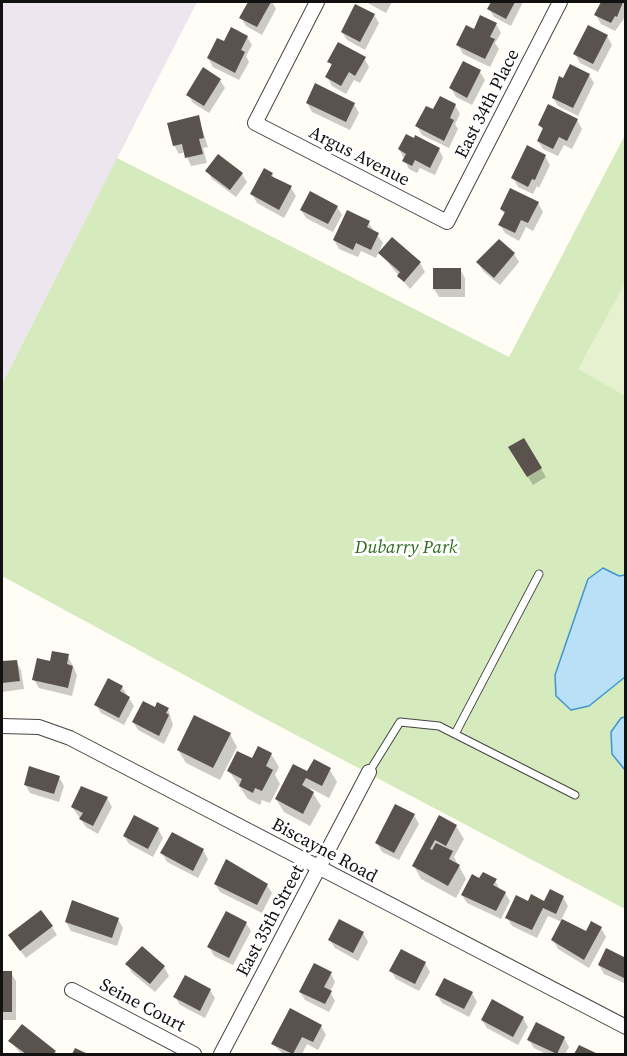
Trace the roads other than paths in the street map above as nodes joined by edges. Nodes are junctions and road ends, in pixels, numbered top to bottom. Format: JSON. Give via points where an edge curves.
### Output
{"nodes":[{"id":1,"x":317,"y":2,"type":"edge"},
{"id":2,"x":560,"y":2,"type":"edge"},
{"id":3,"x":447,"y":222,"type":"joint"},
{"id":4,"x":539,"y":574,"type":"dead end"},
{"id":5,"x":2,"y":726,"type":"edge"},
{"id":6,"x":456,"y":732,"type":"junction"},
{"id":7,"x":369,"y":772,"type":"joint"},
{"id":8,"x":575,"y":795,"type":"dead end"},
{"id":9,"x":319,"y":869,"type":"junction"},
{"id":10,"x":72,"y":990,"type":"dead end"},
{"id":11,"x":626,"y":1027,"type":"edge"},
{"id":12,"x":194,"y":1054,"type":"edge"},
{"id":13,"x":221,"y":1054,"type":"edge"}],
"edges":[{"from":1,"to":3,"type":"street","name":"Argus Avenue","via":[[255,123]]},
{"from":2,"to":3,"type":"street","name":"East 34th Place"},
{"from":4,"to":6,"type":"lane"},
{"from":5,"to":9,"type":"street","name":"Biscayne Road","via":[[39,727],[70,738]]},
{"from":6,"to":7,"type":"lane","via":[[400,722]]},
{"from":6,"to":8,"type":"lane"},
{"from":7,"to":9,"type":"street","name":"East 35th Street"},
{"from":9,"to":11,"type":"street","name":"Biscayne Road"},
{"from":9,"to":13,"type":"street","name":"East 35th Street"},
{"from":10,"to":12,"type":"street","name":"Seine Court"}]}
